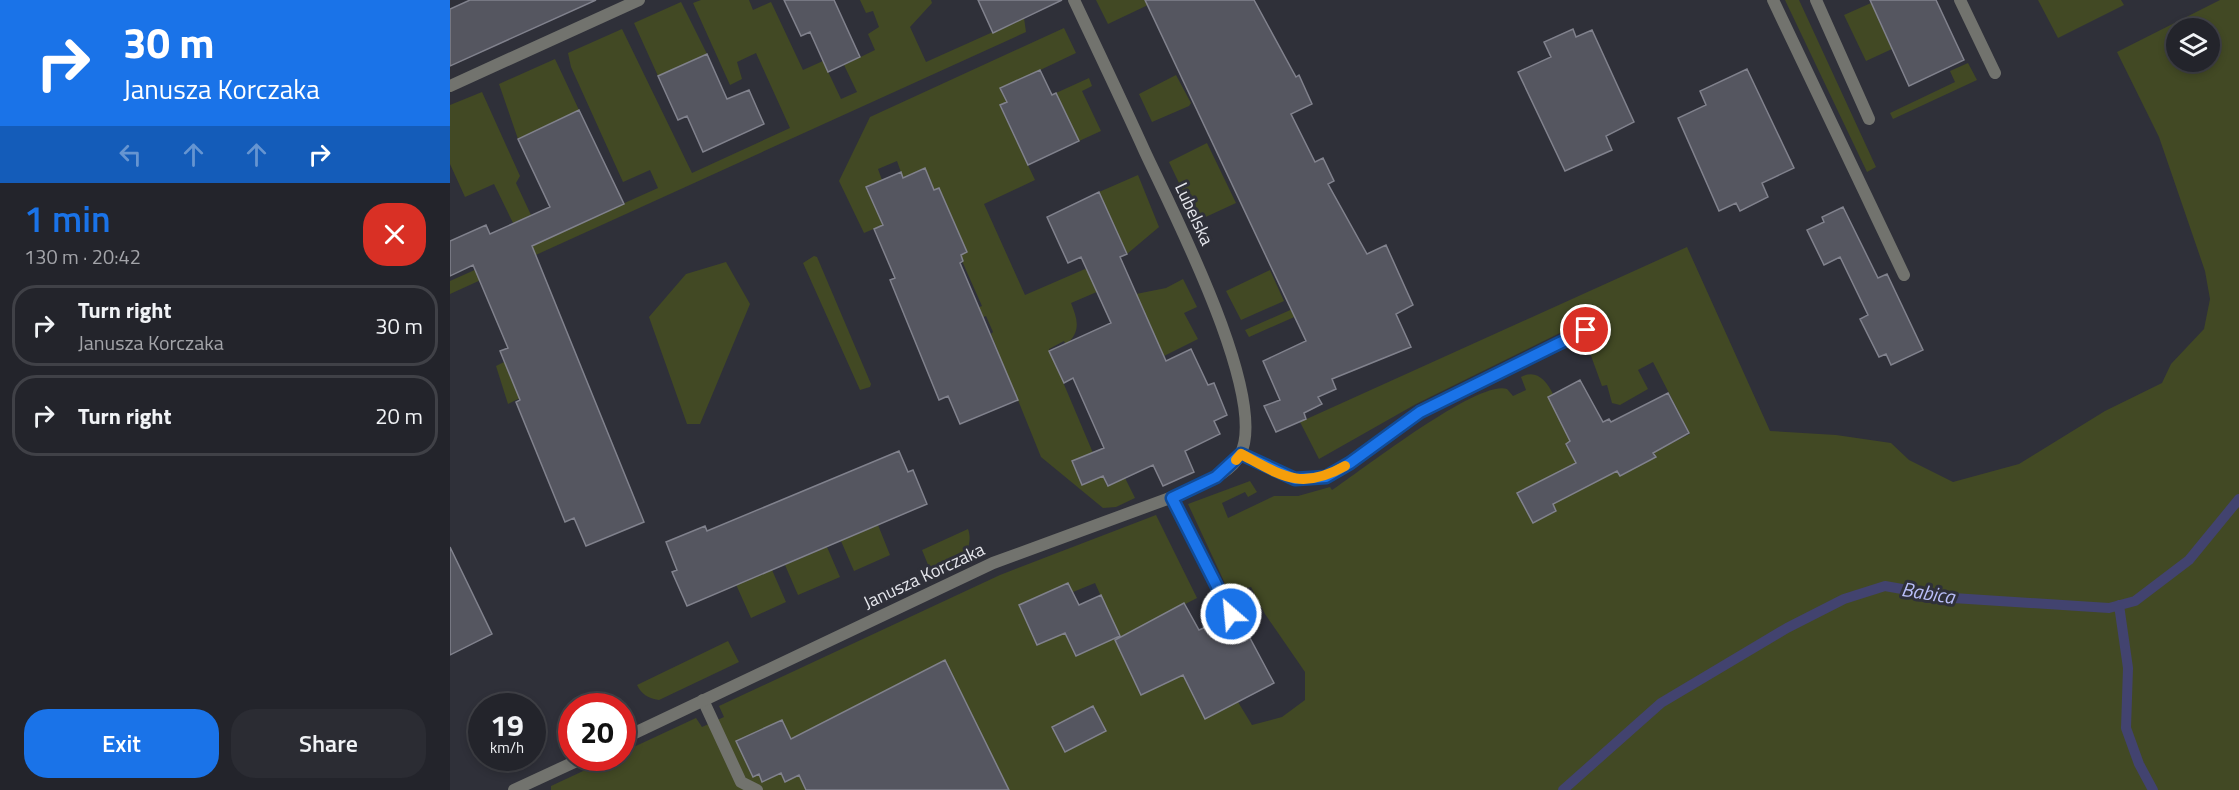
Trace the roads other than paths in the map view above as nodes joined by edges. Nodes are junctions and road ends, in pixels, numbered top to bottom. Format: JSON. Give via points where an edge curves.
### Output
{"nodes":[{"id":1,"x":639,"y":0,"type":"edge"},
{"id":2,"x":1074,"y":0,"type":"edge"},
{"id":3,"x":1773,"y":0,"type":"edge"},
{"id":4,"x":1816,"y":0,"type":"edge"},
{"id":5,"x":1960,"y":0,"type":"edge"},
{"id":6,"x":1995,"y":73,"type":"dead end"},
{"id":7,"x":450,"y":86,"type":"edge"},
{"id":8,"x":1869,"y":118,"type":"dead end"},
{"id":9,"x":1904,"y":275,"type":"dead end"},
{"id":10,"x":1586,"y":330,"type":"dead end"},
{"id":11,"x":1241,"y":454,"type":"junction"},
{"id":12,"x":1172,"y":498,"type":"junction"},
{"id":13,"x":1231,"y":614,"type":"dead end"},
{"id":14,"x":703,"y":700,"type":"junction"},
{"id":15,"x":636,"y":732,"type":"edge"},
{"id":16,"x":558,"y":769,"type":"edge"},
{"id":17,"x":513,"y":790,"type":"edge"},
{"id":18,"x":757,"y":790,"type":"edge"}],
"edges":[{"from":1,"to":7,"type":"street"},
{"from":2,"to":11,"type":"street","name":"Lubelska","via":[[1223,326],[1242,403]]},
{"from":3,"to":9,"type":"street"},
{"from":4,"to":8,"type":"street"},
{"from":5,"to":6,"type":"street"},
{"from":10,"to":11,"type":"street","via":[[1420,412],[1326,477],[1295,479]]},
{"from":11,"to":12,"type":"street","name":"Janusza Korczaka","via":[[1216,477]]},
{"from":12,"to":13,"type":"street"},
{"from":12,"to":14,"type":"street","name":"Janusza Korczaka","via":[[993,563]]},
{"from":14,"to":15,"type":"street","name":"Janusza Korczaka"},
{"from":14,"to":18,"type":"street","via":[[741,782]]},
{"from":16,"to":17,"type":"street"}]}
